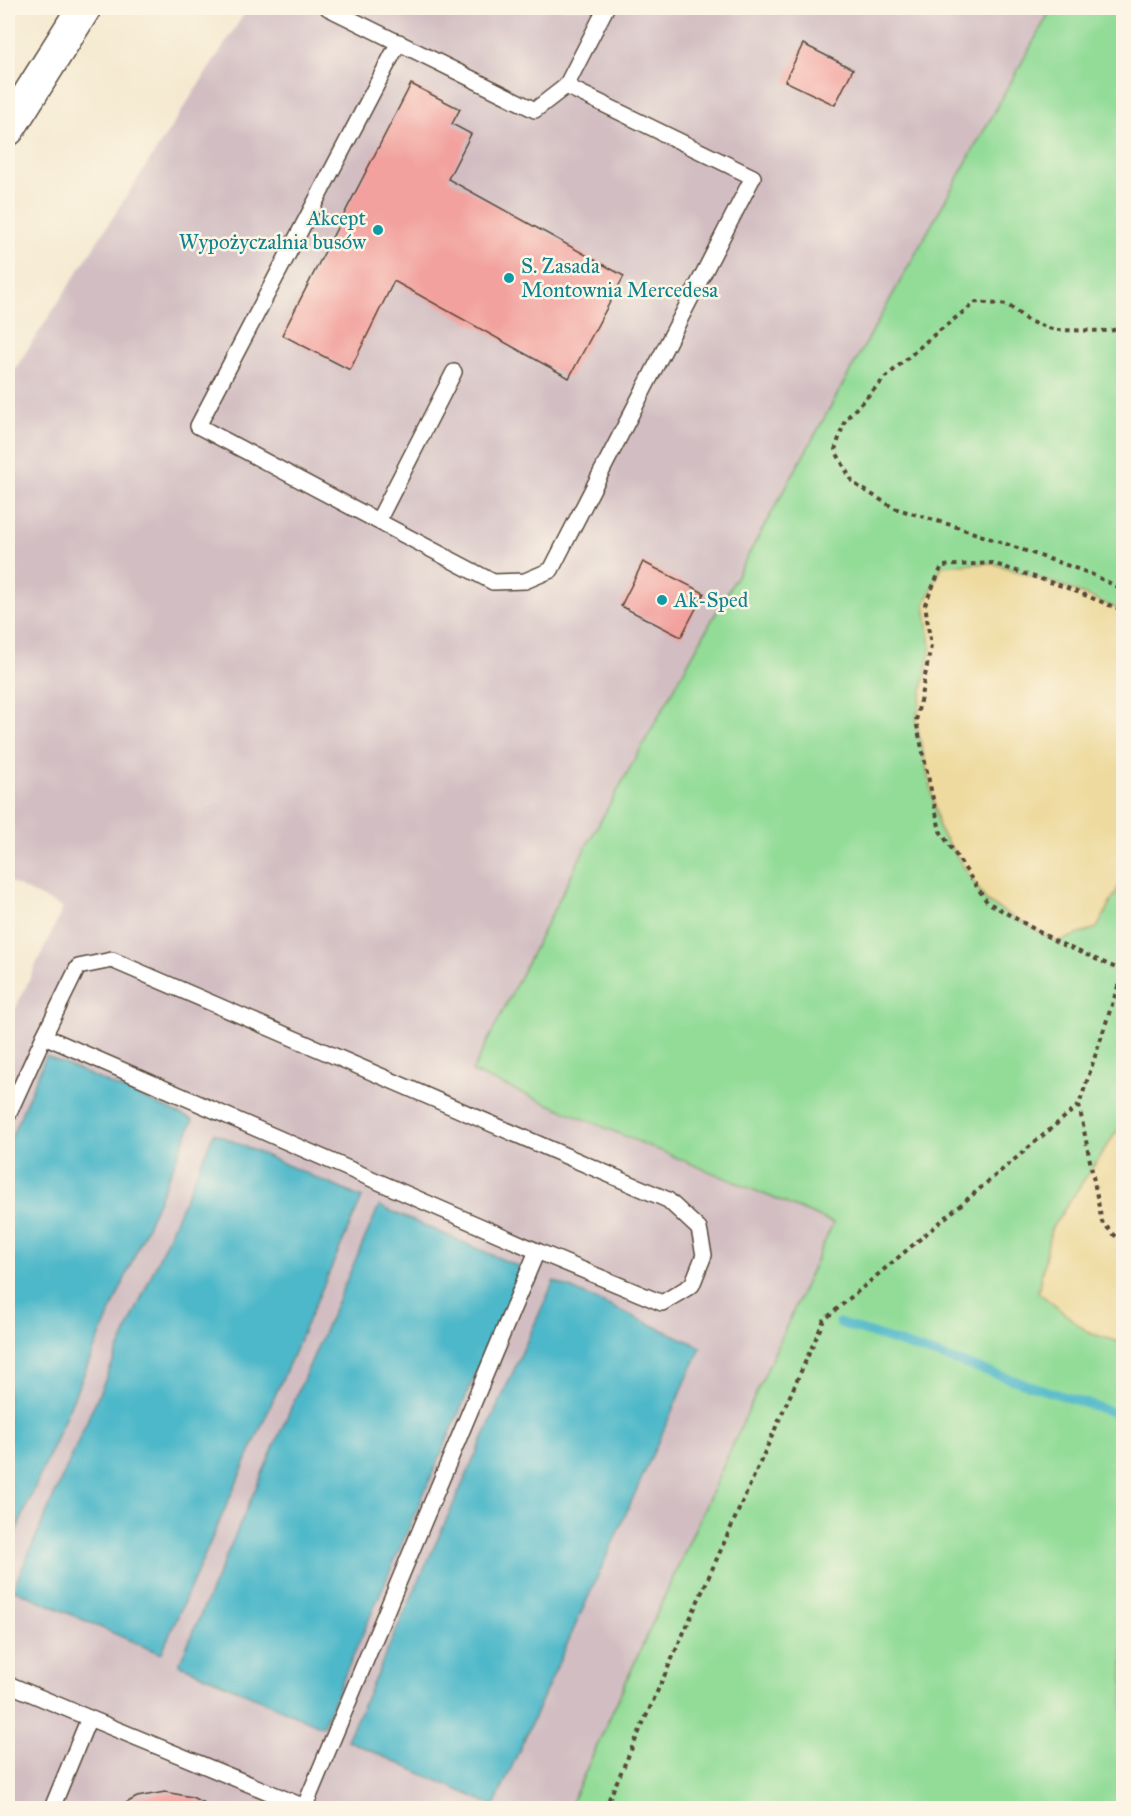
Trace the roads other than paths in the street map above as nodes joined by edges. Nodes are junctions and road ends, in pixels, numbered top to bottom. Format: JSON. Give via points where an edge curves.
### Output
{"nodes":[{"id":1,"x":84,"y":8,"type":"edge"},
{"id":2,"x":328,"y":8,"type":"edge"},
{"id":3,"x":606,"y":8,"type":"edge"},
{"id":4,"x":399,"y":42,"type":"junction"},
{"id":5,"x":566,"y":86,"type":"junction"},
{"id":6,"x":14,"y":107,"type":"edge"},
{"id":7,"x":454,"y":372,"type":"dead end"},
{"id":8,"x":378,"y":521,"type":"junction"},
{"id":9,"x":44,"y":1036,"type":"junction"},
{"id":10,"x":8,"y":1115,"type":"edge"},
{"id":11,"x":537,"y":1251,"type":"junction"},
{"id":12,"x":8,"y":1684,"type":"edge"},
{"id":13,"x":89,"y":1718,"type":"junction"},
{"id":14,"x":305,"y":1808,"type":"edge"},
{"id":15,"x":52,"y":1809,"type":"edge"}],
"edges":[{"from":1,"to":6,"type":"street"},
{"from":2,"to":4,"type":"lane"},
{"from":3,"to":5,"type":"lane"},
{"from":4,"to":5,"type":"lane","via":[[535,110]]},
{"from":4,"to":8,"type":"lane","via":[[198,426]]},
{"from":5,"to":8,"type":"lane","via":[[753,177],[551,570],[525,581],[493,582]]},
{"from":7,"to":8,"type":"lane"},
{"from":9,"to":10,"type":"lane"},
{"from":9,"to":11,"type":"lane"},
{"from":9,"to":11,"type":"lane","via":[[78,967],[112,960],[668,1200],[699,1229],[704,1255],[692,1285],[662,1303]]},
{"from":11,"to":14,"type":"lane"},
{"from":12,"to":13,"type":"lane"},
{"from":13,"to":14,"type":"lane"},
{"from":13,"to":15,"type":"lane"}]}
